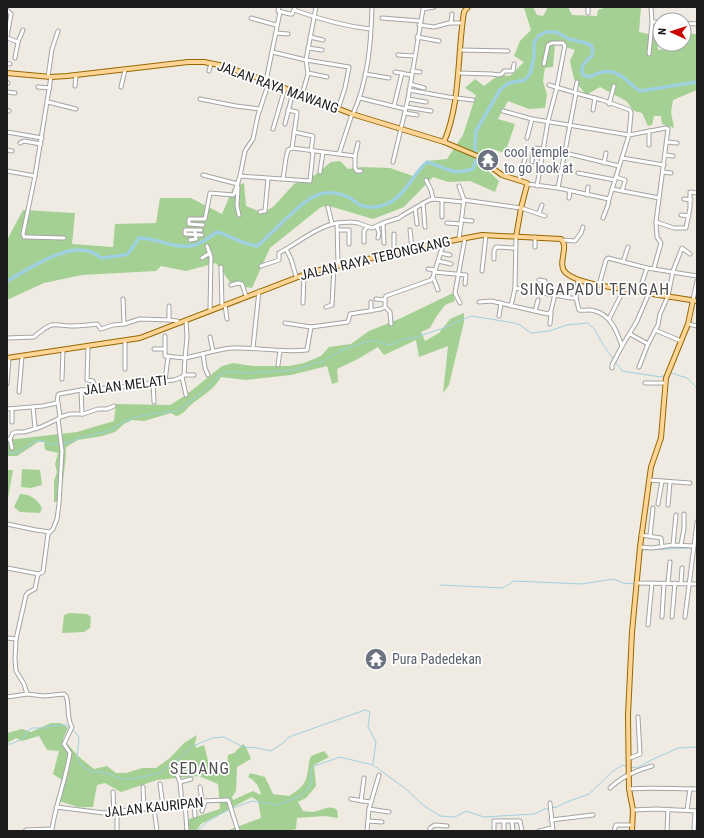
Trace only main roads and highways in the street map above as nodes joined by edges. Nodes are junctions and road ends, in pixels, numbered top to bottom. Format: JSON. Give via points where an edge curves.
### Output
{"nodes":[{"id":1,"x":467,"y":7,"type":"edge"},
{"id":2,"x":7,"y":73,"type":"edge"},
{"id":3,"x":444,"y":142,"type":"junction"},
{"id":4,"x":516,"y":236,"type":"junction"},
{"id":5,"x":695,"y":300,"type":"edge"},
{"id":6,"x":8,"y":358,"type":"edge"},
{"id":7,"x":632,"y":831,"type":"edge"}],
"edges":[{"from":1,"to":3,"type":"main road","via":[[462,24],[455,98]]},
{"from":2,"to":3,"type":"main road","name":"JALAN RAYA MAWANG","via":[[50,77],[76,76],[188,62],[211,63],[352,114]]},
{"from":3,"to":4,"type":"main road","name":"JALAN RAYA MAWANG","via":[[479,157],[499,173],[527,184]]},
{"from":4,"to":5,"type":"main road","name":"JALAN RAYA TEBONGKANG","via":[[562,240],[564,270],[567,275],[578,280]]},
{"from":4,"to":6,"type":"main road","name":"JALAN RAYA TEBONGKANG","via":[[486,235],[465,238],[336,266],[296,276],[145,337]]},
{"from":5,"to":7,"type":"main road","via":[[665,383],[661,438],[652,463],[641,535],[628,714],[628,775],[633,810]]}]}
